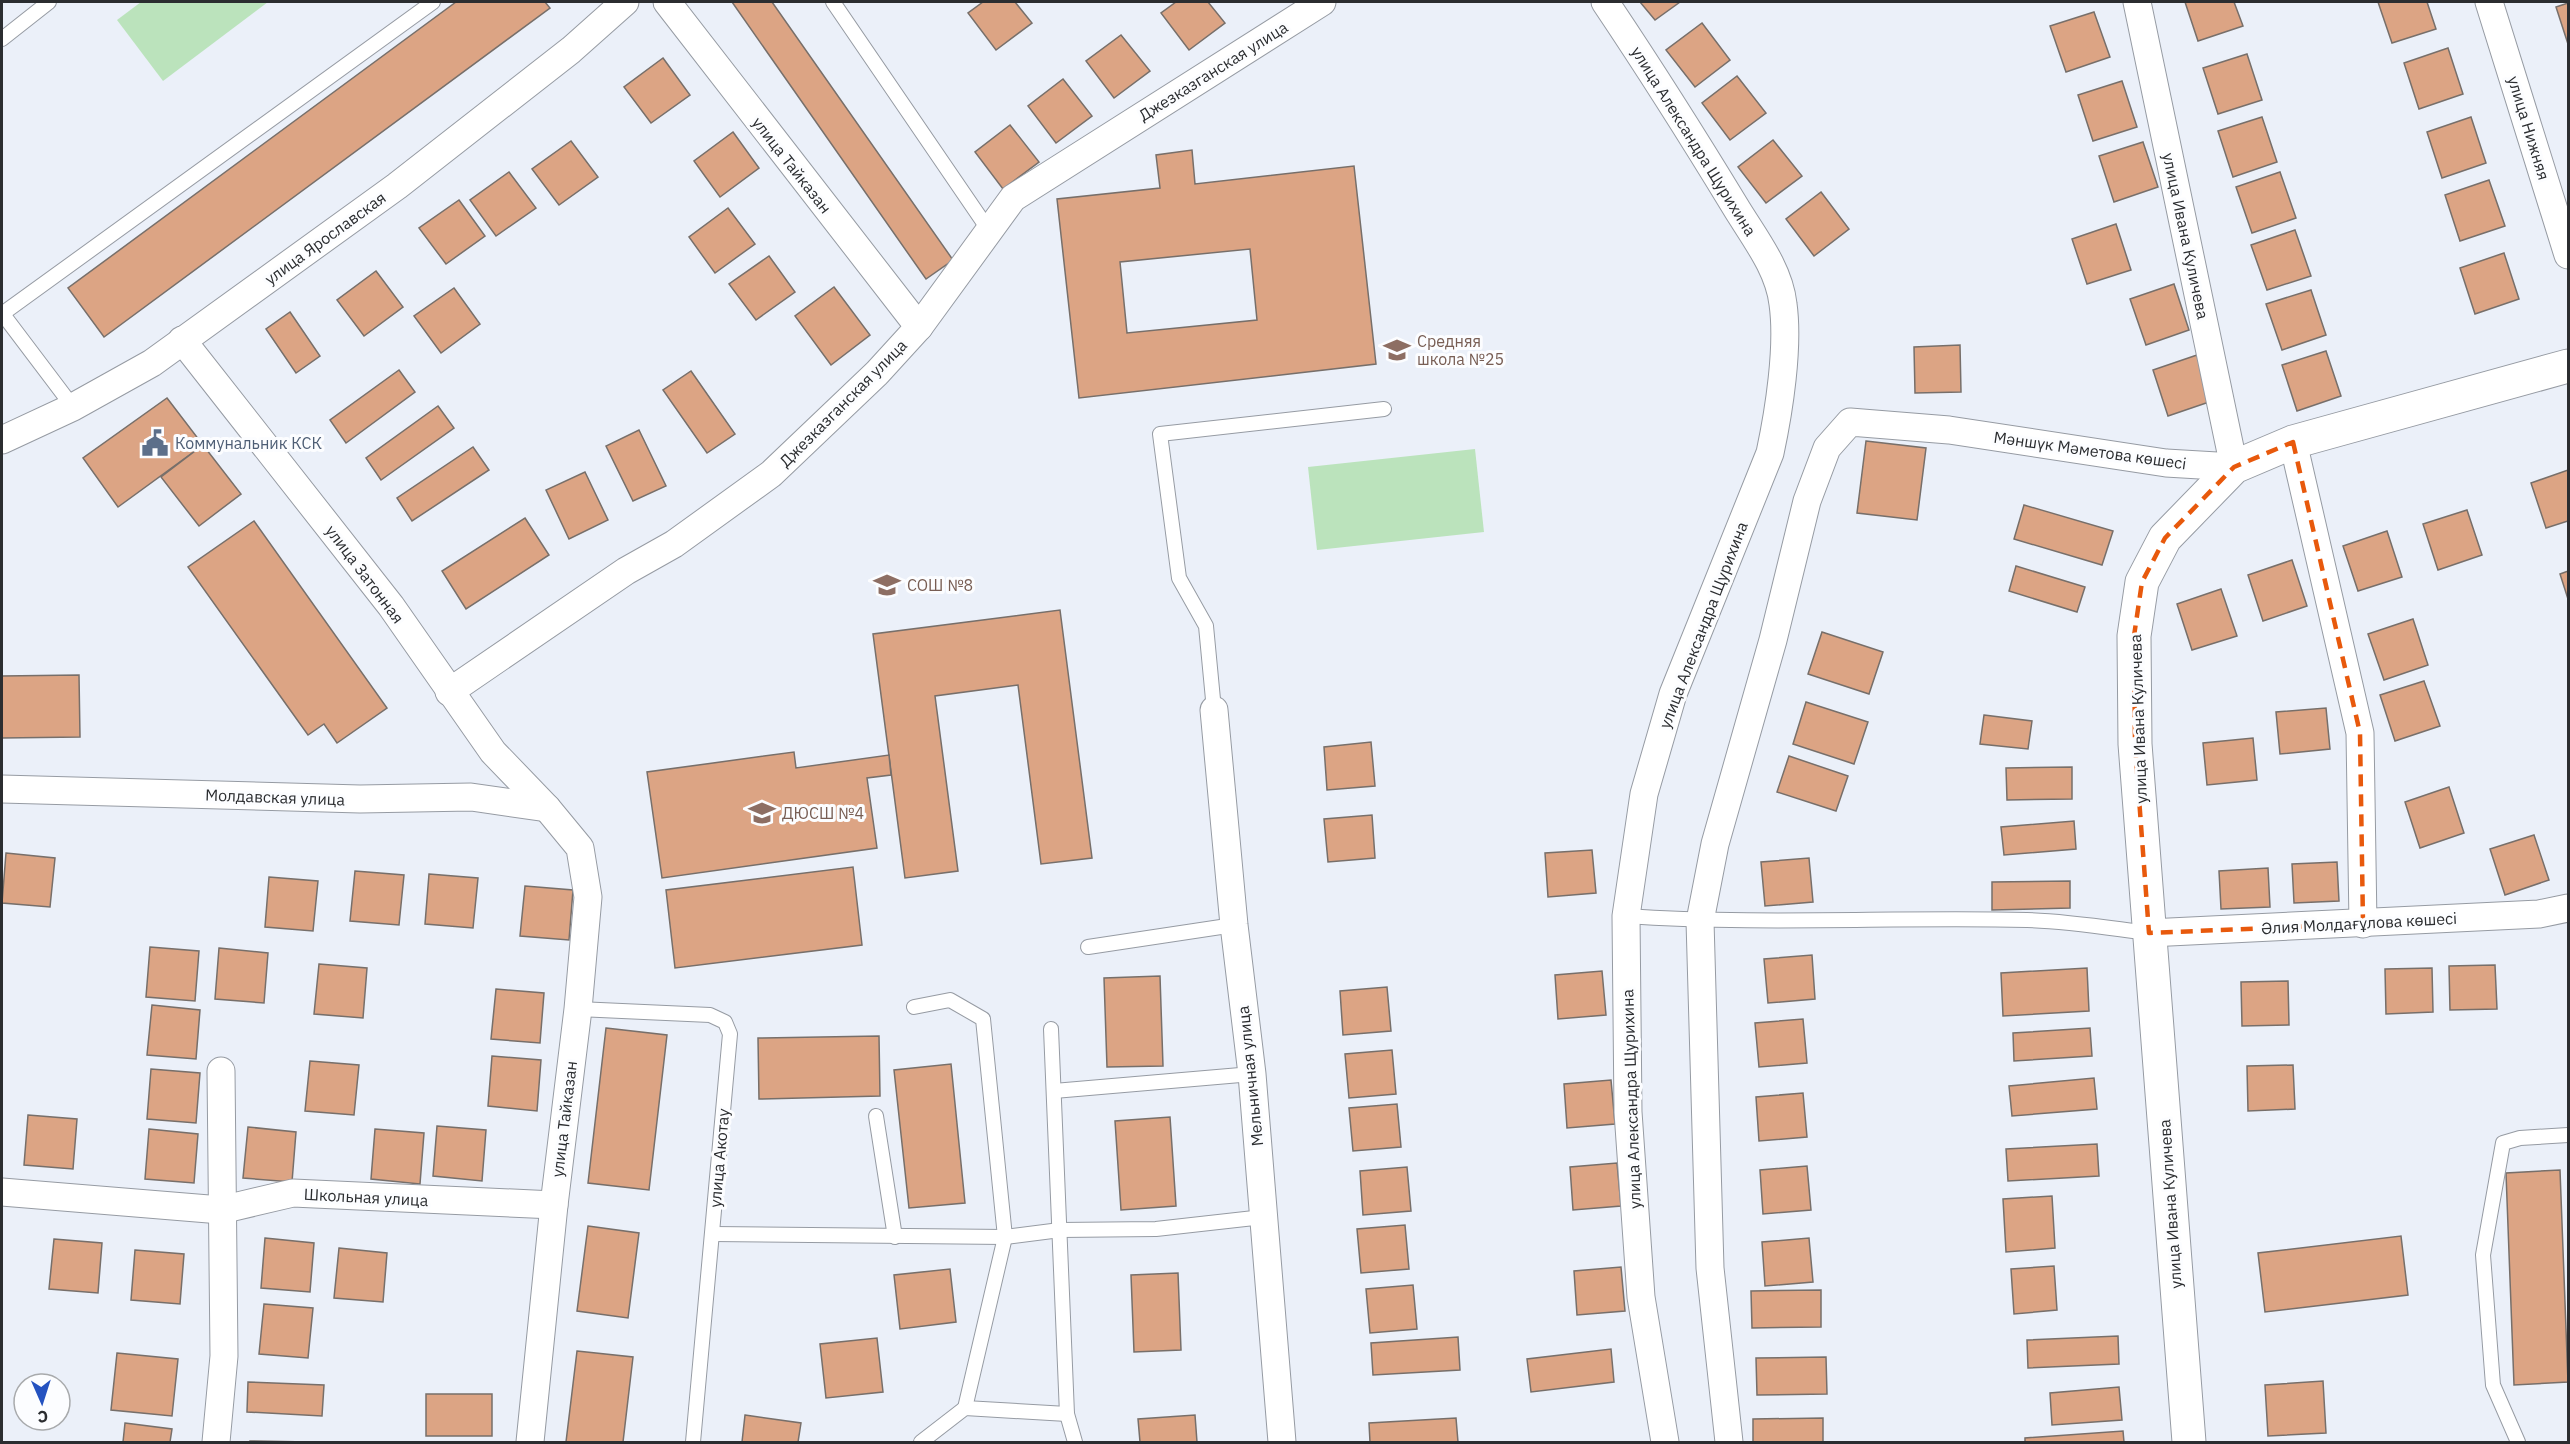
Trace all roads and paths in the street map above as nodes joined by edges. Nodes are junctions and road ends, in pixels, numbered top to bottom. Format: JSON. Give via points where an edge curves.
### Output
{"nodes":[{"id":1,"x":49,"y":2,"type":"edge"},
{"id":2,"x":433,"y":2,"type":"edge"},
{"id":3,"x":625,"y":2,"type":"edge"},
{"id":4,"x":667,"y":2,"type":"edge"},
{"id":5,"x":833,"y":2,"type":"edge"},
{"id":6,"x":1322,"y":2,"type":"edge"},
{"id":7,"x":1605,"y":2,"type":"edge"},
{"id":8,"x":2137,"y":2,"type":"edge"},
{"id":9,"x":2489,"y":2,"type":"edge"},
{"id":10,"x":2,"y":39,"type":"edge"},
{"id":11,"x":988,"y":229,"type":"junction"},
{"id":12,"x":2568,"y":255,"type":"edge"},
{"id":13,"x":2,"y":314,"type":"edge"},
{"id":14,"x":919,"y":327,"type":"junction"},
{"id":15,"x":182,"y":340,"type":"junction"},
{"id":16,"x":2568,"y":366,"type":"edge"},
{"id":17,"x":73,"y":407,"type":"junction"},
{"id":18,"x":1384,"y":409,"type":"dead end"},
{"id":19,"x":2,"y":440,"type":"edge"},
{"id":20,"x":2293,"y":442,"type":"junction"},
{"id":21,"x":2234,"y":466,"type":"junction"},
{"id":22,"x":450,"y":692,"type":"junction"},
{"id":23,"x":1214,"y":710,"type":"joint"},
{"id":24,"x":2,"y":789,"type":"edge"},
{"id":25,"x":548,"y":808,"type":"junction"},
{"id":26,"x":2568,"y":908,"type":"edge"},
{"id":27,"x":1626,"y":916,"type":"junction"},
{"id":28,"x":1700,"y":921,"type":"junction"},
{"id":29,"x":2363,"y":924,"type":"junction"},
{"id":30,"x":1234,"y":925,"type":"junction"},
{"id":31,"x":2149,"y":933,"type":"junction"},
{"id":32,"x":1088,"y":947,"type":"dead end"},
{"id":33,"x":914,"y":1008,"type":"dead end"},
{"id":34,"x":578,"y":1009,"type":"junction"},
{"id":35,"x":1051,"y":1029,"type":"dead end"},
{"id":36,"x":221,"y":1071,"type":"dead end"},
{"id":37,"x":1252,"y":1074,"type":"junction"},
{"id":38,"x":1054,"y":1091,"type":"junction"},
{"id":39,"x":876,"y":1116,"type":"dead end"},
{"id":40,"x":2568,"y":1135,"type":"edge"},
{"id":41,"x":2,"y":1192,"type":"edge"},
{"id":42,"x":554,"y":1205,"type":"junction"},
{"id":43,"x":222,"y":1210,"type":"junction"},
{"id":44,"x":1263,"y":1217,"type":"junction"},
{"id":45,"x":1060,"y":1230,"type":"junction"},
{"id":46,"x":713,"y":1234,"type":"junction"},
{"id":47,"x":895,"y":1237,"type":"junction"},
{"id":48,"x":1005,"y":1237,"type":"junction"},
{"id":49,"x":965,"y":1408,"type":"junction"},
{"id":50,"x":1067,"y":1414,"type":"junction"},
{"id":51,"x":216,"y":1443,"type":"edge"},
{"id":52,"x":530,"y":1443,"type":"edge"},
{"id":53,"x":693,"y":1443,"type":"edge"},
{"id":54,"x":921,"y":1443,"type":"edge"},
{"id":55,"x":1075,"y":1443,"type":"edge"},
{"id":56,"x":1282,"y":1443,"type":"edge"},
{"id":57,"x":1665,"y":1443,"type":"edge"},
{"id":58,"x":1729,"y":1443,"type":"edge"},
{"id":59,"x":2189,"y":1443,"type":"edge"},
{"id":60,"x":2518,"y":1443,"type":"edge"}],
"edges":[{"from":1,"to":10,"type":"lane"},
{"from":2,"to":13,"type":"lane"},
{"from":3,"to":15,"type":"street","name":"улица Ярославская","via":[[571,50],[397,186]]},
{"from":4,"to":14,"type":"street","name":"улица Тайказан"},
{"from":5,"to":11,"type":"lane"},
{"from":6,"to":11,"type":"street","name":"Джезказганская улица","via":[[1013,198]]},
{"from":7,"to":27,"type":"street","name":"улица Александра Щурихина","via":[[1774,271],[1783,303],[1783,364],[1770,453],[1673,694],[1644,794]]},
{"from":8,"to":21,"type":"street","name":"улица Ивана Куличева"},
{"from":9,"to":12,"type":"street","name":"улица Нижняя"},
{"from":11,"to":14,"type":"street","name":"Джезказганская улица"},
{"from":13,"to":17,"type":"lane"},
{"from":14,"to":22,"type":"street","name":"Джезказганская улица","via":[[878,373],[771,474],[674,544],[626,571]]},
{"from":15,"to":17,"type":"street","name":"улица Ярославская","via":[[152,363]]},
{"from":15,"to":22,"type":"street","name":"улица Затонная","via":[[391,606]]},
{"from":16,"to":20,"type":"street","name":"Мәншүк Мәметова көшесі"},
{"from":17,"to":19,"type":"street","name":"улица Ярославская"},
{"from":18,"to":23,"type":"lane","via":[[1160,434],[1179,578],[1206,626]]},
{"from":20,"to":21,"type":"street","name":"Мәншүк Мәметова көшесі"},
{"from":20,"to":29,"type":"street","via":[[2360,733]]},
{"from":21,"to":28,"type":"street","name":"Мәншүк Мәметова көшесі","via":[[2166,463],[1949,430],[1850,422],[1827,448],[1807,501],[1773,640],[1715,844]]},
{"from":21,"to":31,"type":"street","name":"улица Ивана Куличева","via":[[2165,538],[2142,582],[2133,636],[2133,681]]},
{"from":22,"to":25,"type":"street","name":"улица Затонная","via":[[494,752]]},
{"from":23,"to":30,"type":"street","name":"Мельничная улица"},
{"from":24,"to":25,"type":"street","name":"Молдавская улица","via":[[360,799],[471,797]]},
{"from":25,"to":34,"type":"street","name":"улица Тайказан","via":[[580,848],[588,897]]},
{"from":26,"to":29,"type":"street","name":"Әлия Молдағұлова көшесі","via":[[2539,914]]},
{"from":27,"to":28,"type":"lane"},
{"from":27,"to":57,"type":"street","name":"улица Александра Щурихина","via":[[1628,1112],[1641,1297]]},
{"from":28,"to":31,"type":"lane","via":[[2028,920]]},
{"from":28,"to":58,"type":"street","via":[[1710,1268]]},
{"from":29,"to":31,"type":"street","name":"Әлия Молдағұлова көшесі"},
{"from":30,"to":32,"type":"lane"},
{"from":30,"to":37,"type":"street","name":"Мельничная улица"},
{"from":31,"to":59,"type":"street","name":"улица Ивана Куличева"},
{"from":33,"to":48,"type":"lane","via":[[950,1000],[983,1019]]},
{"from":34,"to":42,"type":"street","name":"улица Тайказан"},
{"from":34,"to":46,"type":"lane","name":"улица Акотау","via":[[710,1015],[725,1022],[730,1034]]},
{"from":35,"to":38,"type":"lane"},
{"from":36,"to":43,"type":"street"},
{"from":37,"to":38,"type":"lane"},
{"from":37,"to":44,"type":"street","name":"Мельничная улица"},
{"from":38,"to":45,"type":"lane"},
{"from":39,"to":47,"type":"lane"},
{"from":40,"to":60,"type":"lane","via":[[2503,1143],[2483,1255],[2493,1385]]},
{"from":41,"to":43,"type":"street","name":"Школьная улица"},
{"from":42,"to":43,"type":"street","name":"Школьная улица","via":[[293,1193]]},
{"from":42,"to":52,"type":"street","name":"улица Тайказан"},
{"from":43,"to":51,"type":"street","via":[[224,1356]]},
{"from":44,"to":45,"type":"lane","via":[[1156,1229]]},
{"from":44,"to":56,"type":"street","name":"Мельничная улица"},
{"from":45,"to":48,"type":"lane"},
{"from":45,"to":50,"type":"lane"},
{"from":46,"to":47,"type":"lane"},
{"from":46,"to":53,"type":"lane","name":"улица Акотау"},
{"from":47,"to":48,"type":"lane"},
{"from":48,"to":49,"type":"lane"},
{"from":49,"to":50,"type":"lane"},
{"from":49,"to":54,"type":"lane"},
{"from":50,"to":55,"type":"lane"}]}
